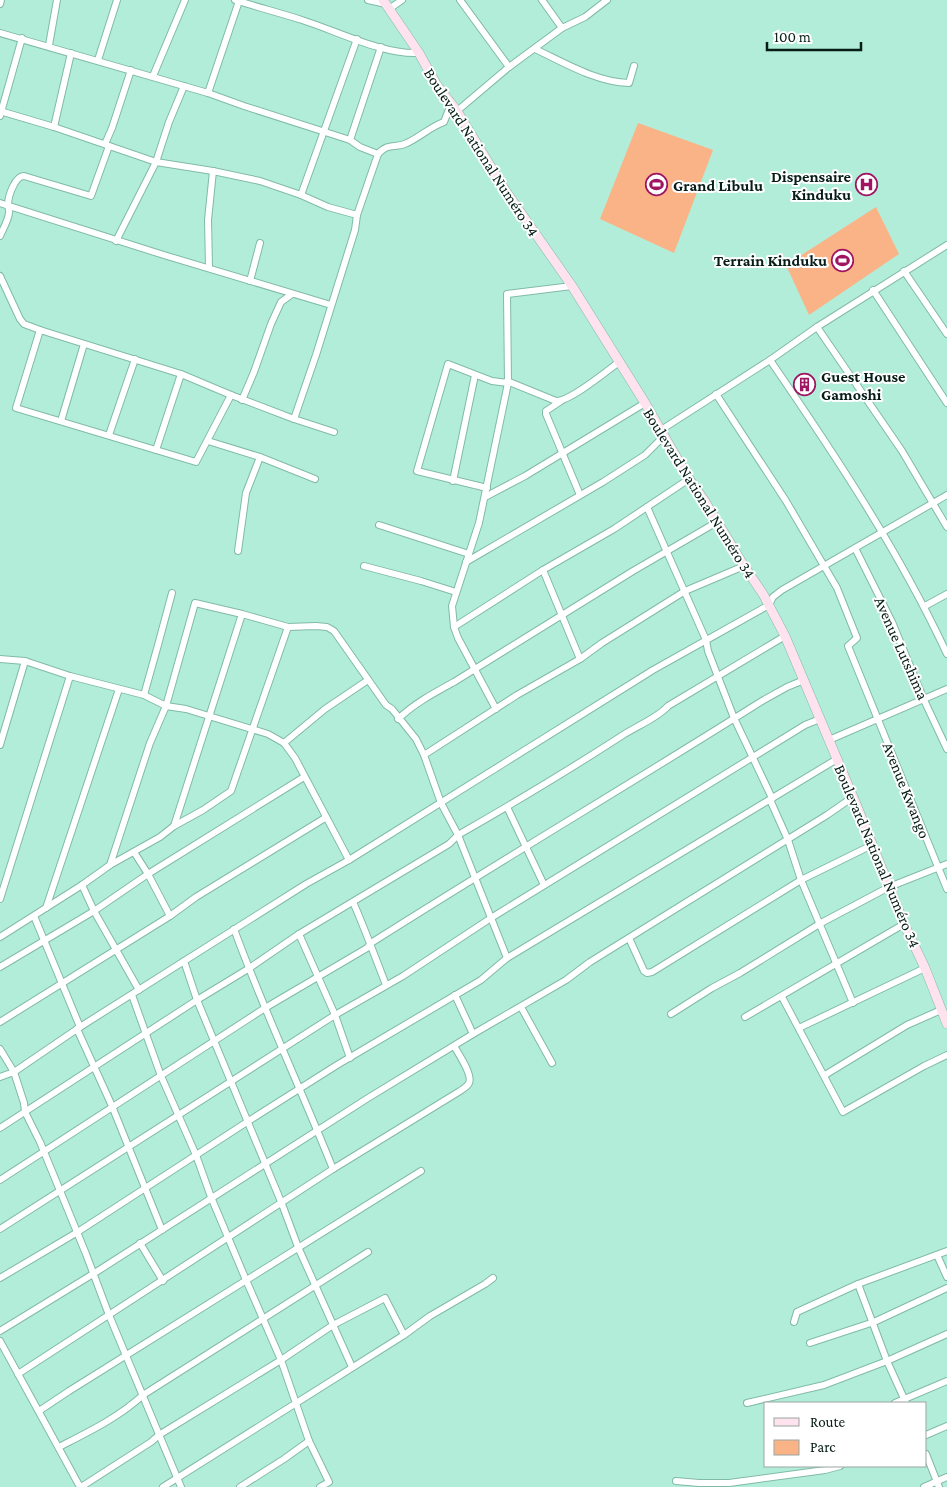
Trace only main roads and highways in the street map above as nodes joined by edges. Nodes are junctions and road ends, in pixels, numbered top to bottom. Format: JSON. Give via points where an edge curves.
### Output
{"nodes":[{"id":1,"x":386,"y":4,"type":"edge"},
{"id":2,"x":947,"y":1024,"type":"edge"}],
"edges":[{"from":1,"to":2,"type":"main road","name":"Boulevard National Numéro 34","via":[[505,190],[572,286],[769,605],[786,636]]}]}
